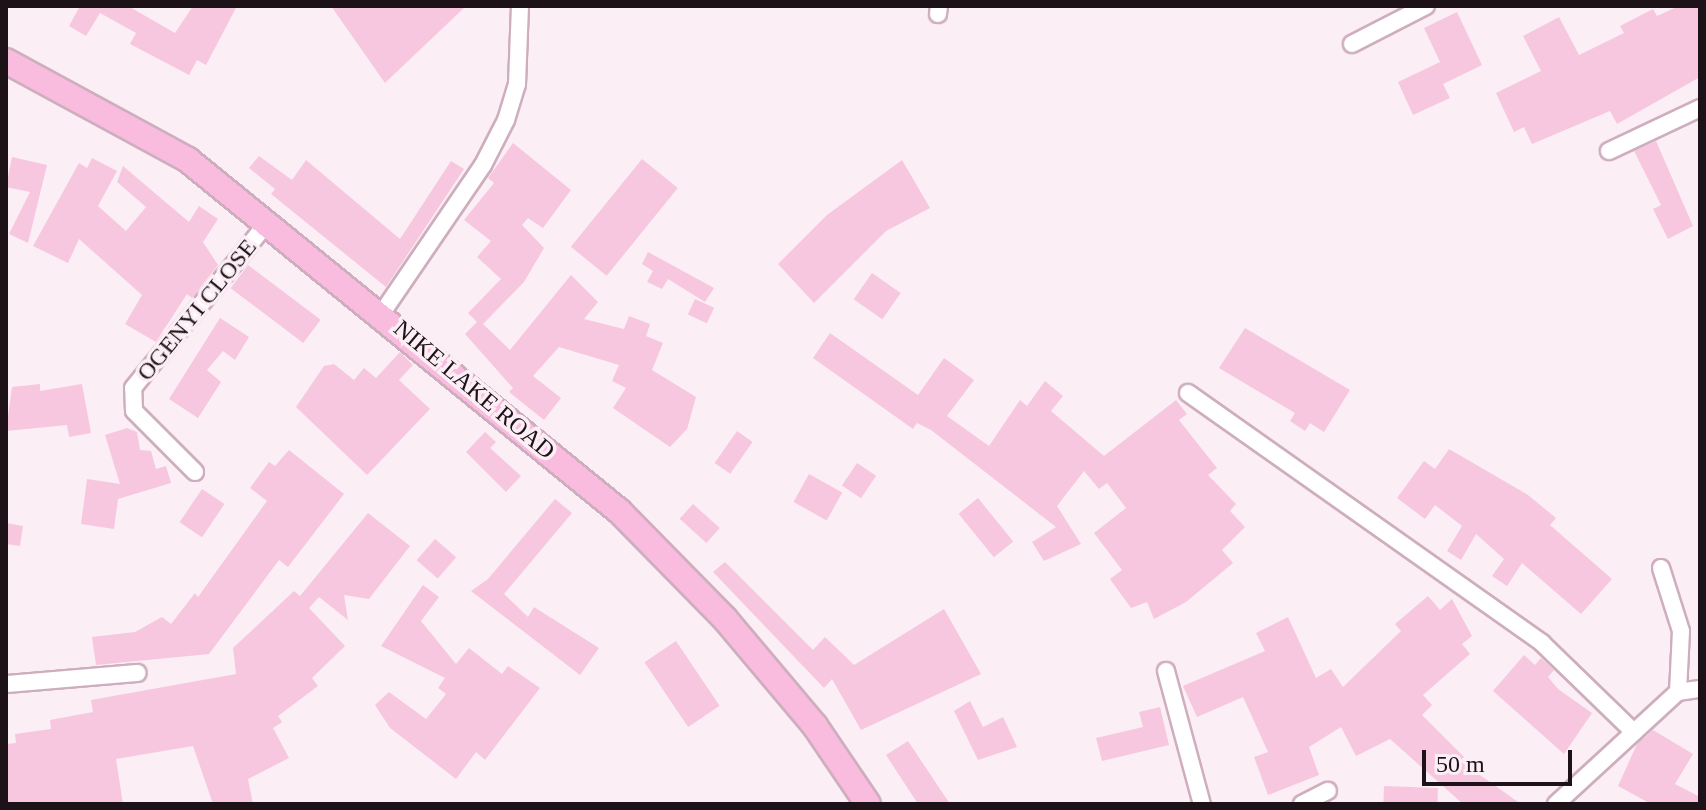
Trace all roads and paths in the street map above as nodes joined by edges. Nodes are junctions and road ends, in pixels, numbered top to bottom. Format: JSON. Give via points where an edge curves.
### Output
{"nodes":[{"id":1,"x":520,"y":6,"type":"edge"},
{"id":2,"x":1426,"y":6,"type":"edge"},
{"id":3,"x":1352,"y":44,"type":"dead end"},
{"id":4,"x":6,"y":61,"type":"edge"},
{"id":5,"x":1700,"y":108,"type":"edge"},
{"id":6,"x":1609,"y":151,"type":"dead end"},
{"id":7,"x":268,"y":222,"type":"junction"},
{"id":8,"x":382,"y":313,"type":"junction"},
{"id":9,"x":1188,"y":393,"type":"dead end"},
{"id":10,"x":195,"y":472,"type":"dead end"},
{"id":11,"x":1661,"y":568,"type":"dead end"},
{"id":12,"x":1166,"y":671,"type":"dead end"},
{"id":13,"x":138,"y":673,"type":"dead end"},
{"id":14,"x":6,"y":684,"type":"edge"},
{"id":15,"x":1700,"y":689,"type":"edge"},
{"id":16,"x":1678,"y":692,"type":"junction"},
{"id":17,"x":1634,"y":732,"type":"junction"},
{"id":18,"x":1328,"y":791,"type":"dead end"},
{"id":19,"x":868,"y":804,"type":"edge"},
{"id":20,"x":1202,"y":804,"type":"edge"},
{"id":21,"x":1302,"y":804,"type":"edge"},
{"id":22,"x":1556,"y":804,"type":"edge"}],
"edges":[{"from":1,"to":8,"type":"street","via":[[517,84],[506,120],[483,165]]},
{"from":2,"to":3,"type":"street"},
{"from":4,"to":7,"type":"main road","name":"NIKE LAKE ROAD","via":[[188,160]]},
{"from":5,"to":6,"type":"street"},
{"from":7,"to":8,"type":"main road","name":"NIKE LAKE ROAD"},
{"from":7,"to":10,"type":"street","name":"OGENYI CLOSE","via":[[133,388],[134,411]]},
{"from":8,"to":19,"type":"main road","name":"NIKE LAKE ROAD","via":[[657,546],[815,726]]},
{"from":9,"to":17,"type":"street","via":[[1542,643]]},
{"from":11,"to":16,"type":"street","via":[[1681,631]]},
{"from":12,"to":20,"type":"street"},
{"from":13,"to":14,"type":"street"},
{"from":15,"to":16,"type":"street"},
{"from":16,"to":17,"type":"street"},
{"from":17,"to":22,"type":"street"},
{"from":18,"to":21,"type":"street"}]}
